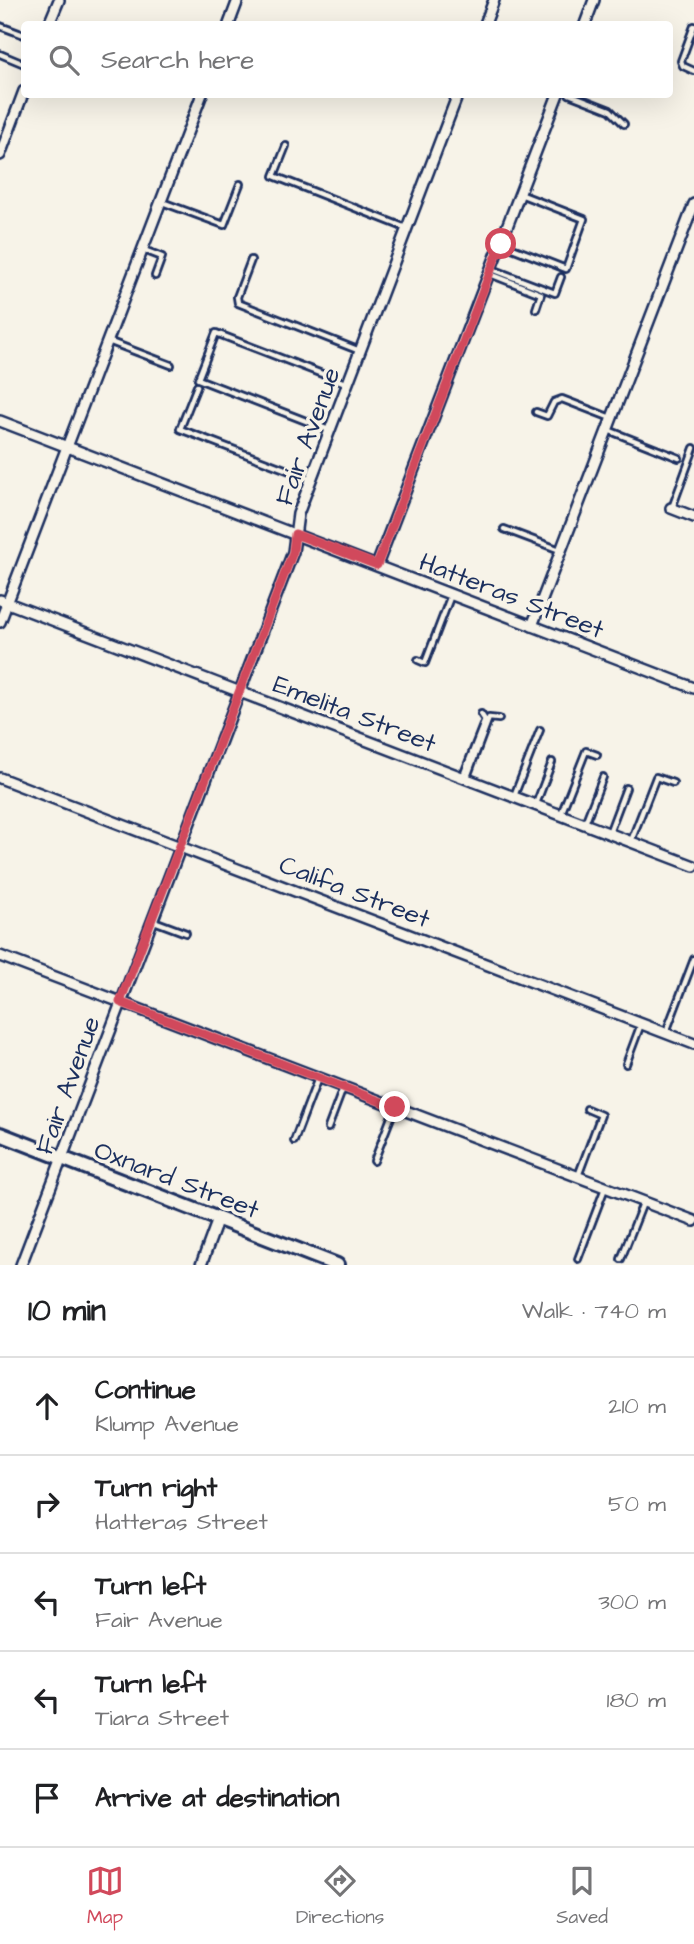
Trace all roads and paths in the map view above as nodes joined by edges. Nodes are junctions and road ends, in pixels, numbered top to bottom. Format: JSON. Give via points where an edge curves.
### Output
{"nodes":[{"id":1,"x":59,"y":0,"type":"edge"},
{"id":2,"x":238,"y":0,"type":"edge"},
{"id":3,"x":494,"y":0,"type":"edge"},
{"id":4,"x":594,"y":0,"type":"edge"},
{"id":5,"x":50,"y":21,"type":"edge"},
{"id":6,"x":230,"y":21,"type":"edge"},
{"id":7,"x":486,"y":21,"type":"edge"},
{"id":8,"x":586,"y":21,"type":"edge"},
{"id":9,"x":0,"y":26,"type":"edge"},
{"id":10,"x":694,"y":26,"type":"edge"},
{"id":11,"x":21,"y":34,"type":"edge"},
{"id":12,"x":0,"y":54,"type":"edge"},
{"id":13,"x":21,"y":63,"type":"edge"},
{"id":14,"x":694,"y":71,"type":"edge"},
{"id":15,"x":21,"y":98,"type":"edge"},
{"id":16,"x":200,"y":98,"type":"edge"},
{"id":17,"x":456,"y":98,"type":"edge"},
{"id":18,"x":556,"y":98,"type":"edge"},
{"id":19,"x":579,"y":98,"type":"edge"},
{"id":20,"x":624,"y":124,"type":"dead end"},
{"id":21,"x":286,"y":146,"type":"dead end"},
{"id":22,"x":0,"y":155,"type":"edge"},
{"id":23,"x":240,"y":184,"type":"dead end"},
{"id":24,"x":520,"y":194,"type":"junction"},
{"id":25,"x":161,"y":201,"type":"junction"},
{"id":26,"x":694,"y":205,"type":"edge"},
{"id":27,"x":407,"y":229,"type":"junction"},
{"id":28,"x":501,"y":244,"type":"junction"},
{"id":29,"x":143,"y":250,"type":"junction"},
{"id":30,"x":251,"y":260,"type":"dead end"},
{"id":31,"x":490,"y":271,"type":"junction"},
{"id":32,"x":155,"y":276,"type":"dead end"},
{"id":33,"x":561,"y":276,"type":"dead end"},
{"id":34,"x":536,"y":309,"type":"dead end"},
{"id":35,"x":108,"y":341,"type":"junction"},
{"id":36,"x":361,"y":351,"type":"junction"},
{"id":37,"x":171,"y":365,"type":"dead end"},
{"id":38,"x":348,"y":384,"type":"junction"},
{"id":39,"x":197,"y":386,"type":"dead end"},
{"id":40,"x":536,"y":412,"type":"dead end"},
{"id":41,"x":612,"y":418,"type":"junction"},
{"id":42,"x":0,"y":421,"type":"edge"},
{"id":43,"x":330,"y":430,"type":"junction"},
{"id":44,"x":607,"y":430,"type":"junction"},
{"id":45,"x":67,"y":447,"type":"junction"},
{"id":46,"x":694,"y":448,"type":"edge"},
{"id":47,"x":679,"y":458,"type":"dead end"},
{"id":48,"x":312,"y":479,"type":"junction"},
{"id":49,"x":671,"y":508,"type":"joint"},
{"id":50,"x":694,"y":517,"type":"edge"},
{"id":51,"x":504,"y":529,"type":"dead end"},
{"id":52,"x":295,"y":534,"type":"junction"},
{"id":53,"x":561,"y":551,"type":"junction"},
{"id":54,"x":377,"y":565,"type":"junction"},
{"id":55,"x":451,"y":594,"type":"junction"},
{"id":56,"x":4,"y":601,"type":"edge"},
{"id":57,"x":0,"y":622,"type":"edge"},
{"id":58,"x":532,"y":626,"type":"junction"},
{"id":59,"x":418,"y":660,"type":"dead end"},
{"id":60,"x":694,"y":688,"type":"edge"},
{"id":61,"x":239,"y":692,"type":"junction"},
{"id":62,"x":481,"y":714,"type":"dead end"},
{"id":63,"x":499,"y":719,"type":"dead end"},
{"id":64,"x":540,"y":730,"type":"dead end"},
{"id":65,"x":597,"y":755,"type":"dead end"},
{"id":66,"x":552,"y":762,"type":"dead end"},
{"id":67,"x":465,"y":777,"type":"junction"},
{"id":68,"x":603,"y":777,"type":"dead end"},
{"id":69,"x":0,"y":778,"type":"edge"},
{"id":70,"x":673,"y":783,"type":"dead end"},
{"id":71,"x":626,"y":788,"type":"dead end"},
{"id":72,"x":514,"y":797,"type":"junction"},
{"id":73,"x":535,"y":805,"type":"junction"},
{"id":74,"x":561,"y":814,"type":"junction"},
{"id":75,"x":584,"y":824,"type":"junction"},
{"id":76,"x":609,"y":833,"type":"junction"},
{"id":77,"x":631,"y":842,"type":"junction"},
{"id":78,"x":180,"y":846,"type":"junction"},
{"id":79,"x":694,"y":866,"type":"edge"},
{"id":80,"x":151,"y":920,"type":"junction"},
{"id":81,"x":186,"y":933,"type":"dead end"},
{"id":82,"x":0,"y":956,"type":"edge"},
{"id":83,"x":694,"y":959,"type":"edge"},
{"id":84,"x":120,"y":1002,"type":"junction"},
{"id":85,"x":641,"y":1023,"type":"junction"},
{"id":86,"x":666,"y":1033,"type":"junction"},
{"id":87,"x":694,"y":1044,"type":"edge"},
{"id":88,"x":626,"y":1064,"type":"dead end"},
{"id":89,"x":319,"y":1077,"type":"junction"},
{"id":90,"x":344,"y":1087,"type":"junction"},
{"id":91,"x":395,"y":1107,"type":"junction"},
{"id":92,"x":587,"y":1109,"type":"dead end"},
{"id":93,"x":328,"y":1128,"type":"dead end"},
{"id":94,"x":0,"y":1134,"type":"edge"},
{"id":95,"x":294,"y":1141,"type":"dead end"},
{"id":96,"x":61,"y":1159,"type":"junction"},
{"id":97,"x":374,"y":1161,"type":"dead end"},
{"id":98,"x":578,"y":1177,"type":"junction"},
{"id":99,"x":605,"y":1188,"type":"junction"},
{"id":100,"x":643,"y":1202,"type":"junction"},
{"id":101,"x":218,"y":1219,"type":"junction"},
{"id":102,"x":694,"y":1222,"type":"edge"},
{"id":103,"x":621,"y":1258,"type":"dead end"},
{"id":104,"x":578,"y":1259,"type":"dead end"},
{"id":105,"x":21,"y":1265,"type":"edge"},
{"id":106,"x":201,"y":1265,"type":"edge"},
{"id":107,"x":337,"y":1265,"type":"edge"}],
"edges":[{"from":1,"to":5,"type":"street"},
{"from":2,"to":6,"type":"street"},
{"from":3,"to":7,"type":"street"},
{"from":4,"to":8,"type":"street"},
{"from":9,"to":11,"type":"lane"},
{"from":10,"to":14,"type":"lane","via":[[681,61]]},
{"from":12,"to":13,"type":"lane"},
{"from":15,"to":22,"type":"street"},
{"from":16,"to":25,"type":"street"},
{"from":17,"to":27,"type":"street","name":"Fair Avenue"},
{"from":18,"to":24,"type":"street"},
{"from":19,"to":20,"type":"lane","via":[[610,110]]},
{"from":21,"to":27,"type":"lane","via":[[274,176]]},
{"from":23,"to":25,"type":"lane","via":[[224,225]]},
{"from":24,"to":28,"type":"street"},
{"from":24,"to":28,"type":"lane","via":[[584,219],[566,269]]},
{"from":25,"to":29,"type":"street"},
{"from":26,"to":41,"type":"street"},
{"from":27,"to":36,"type":"street","name":"Fair Avenue"},
{"from":28,"to":31,"type":"street"},
{"from":29,"to":32,"type":"lane","via":[[162,257]]},
{"from":29,"to":35,"type":"street"},
{"from":30,"to":36,"type":"lane","via":[[237,303]]},
{"from":31,"to":33,"type":"lane","via":[[555,293]]},
{"from":31,"to":34,"type":"lane","via":[[541,294]]},
{"from":31,"to":54,"type":"street"},
{"from":35,"to":37,"type":"lane"},
{"from":35,"to":45,"type":"street"},
{"from":36,"to":38,"type":"street","name":"Fair Avenue"},
{"from":38,"to":43,"type":"street","name":"Fair Avenue"},
{"from":38,"to":43,"type":"lane","via":[[216,333],[198,379]]},
{"from":39,"to":48,"type":"lane","via":[[180,429]]},
{"from":40,"to":41,"type":"lane","via":[[547,416],[554,402],[562,399]]},
{"from":41,"to":44,"type":"street"},
{"from":42,"to":45,"type":"street","name":"Hatteras Street"},
{"from":43,"to":48,"type":"street","name":"Fair Avenue"},
{"from":44,"to":47,"type":"lane"},
{"from":44,"to":53,"type":"street"},
{"from":45,"to":52,"type":"street","name":"Hatteras Street"},
{"from":45,"to":56,"type":"street"},
{"from":46,"to":49,"type":"lane"},
{"from":48,"to":52,"type":"street","name":"Fair Avenue"},
{"from":49,"to":50,"type":"street"},
{"from":51,"to":53,"type":"lane"},
{"from":52,"to":54,"type":"street","name":"Hatteras Street"},
{"from":52,"to":61,"type":"street","name":"Fair Avenue","via":[[293,552]]},
{"from":53,"to":58,"type":"street"},
{"from":54,"to":55,"type":"street","name":"Hatteras Street"},
{"from":55,"to":58,"type":"street","name":"Hatteras Street"},
{"from":55,"to":59,"type":"lane","via":[[425,663]]},
{"from":56,"to":57,"type":"street"},
{"from":56,"to":61,"type":"street","name":"Emelita Street"},
{"from":58,"to":60,"type":"street","name":"Hatteras Street"},
{"from":61,"to":67,"type":"street","name":"Emelita Street"},
{"from":61,"to":78,"type":"street","name":"Fair Avenue"},
{"from":62,"to":67,"type":"lane","via":[[485,720]]},
{"from":63,"to":67,"type":"lane","via":[[489,719]]},
{"from":64,"to":72,"type":"lane"},
{"from":65,"to":74,"type":"lane","via":[[586,751]]},
{"from":66,"to":73,"type":"lane"},
{"from":67,"to":72,"type":"street","name":"Emelita Street"},
{"from":68,"to":75,"type":"lane"},
{"from":69,"to":78,"type":"street","name":"Califa Street"},
{"from":70,"to":77,"type":"lane","via":[[656,777]]},
{"from":71,"to":76,"type":"lane"},
{"from":72,"to":73,"type":"street","name":"Emelita Street"},
{"from":73,"to":74,"type":"street","name":"Emelita Street"},
{"from":74,"to":75,"type":"street","name":"Emelita Street"},
{"from":75,"to":76,"type":"street","name":"Emelita Street"},
{"from":76,"to":77,"type":"street","name":"Emelita Street"},
{"from":77,"to":79,"type":"street","name":"Emelita Street"},
{"from":78,"to":80,"type":"street","name":"Fair Avenue"},
{"from":78,"to":85,"type":"street","name":"Califa Street"},
{"from":80,"to":81,"type":"lane"},
{"from":80,"to":84,"type":"street","name":"Fair Avenue"},
{"from":82,"to":84,"type":"street"},
{"from":83,"to":86,"type":"lane"},
{"from":84,"to":89,"type":"street"},
{"from":84,"to":96,"type":"street","name":"Fair Avenue"},
{"from":85,"to":86,"type":"street","name":"Califa Street"},
{"from":85,"to":88,"type":"lane"},
{"from":86,"to":87,"type":"street","name":"Califa Street"},
{"from":89,"to":90,"type":"street"},
{"from":89,"to":95,"type":"lane"},
{"from":90,"to":91,"type":"street"},
{"from":90,"to":93,"type":"lane"},
{"from":91,"to":97,"type":"lane"},
{"from":91,"to":98,"type":"street"},
{"from":92,"to":98,"type":"lane","via":[[601,1115]]},
{"from":94,"to":96,"type":"main road","name":"Oxnard Street"},
{"from":96,"to":101,"type":"main road","name":"Oxnard Street"},
{"from":96,"to":105,"type":"street","name":"Fair Avenue"},
{"from":98,"to":99,"type":"street"},
{"from":99,"to":100,"type":"street"},
{"from":99,"to":104,"type":"lane"},
{"from":100,"to":102,"type":"street"},
{"from":100,"to":103,"type":"lane"},
{"from":101,"to":106,"type":"street"},
{"from":101,"to":107,"type":"main road","name":"Oxnard Street"}]}
